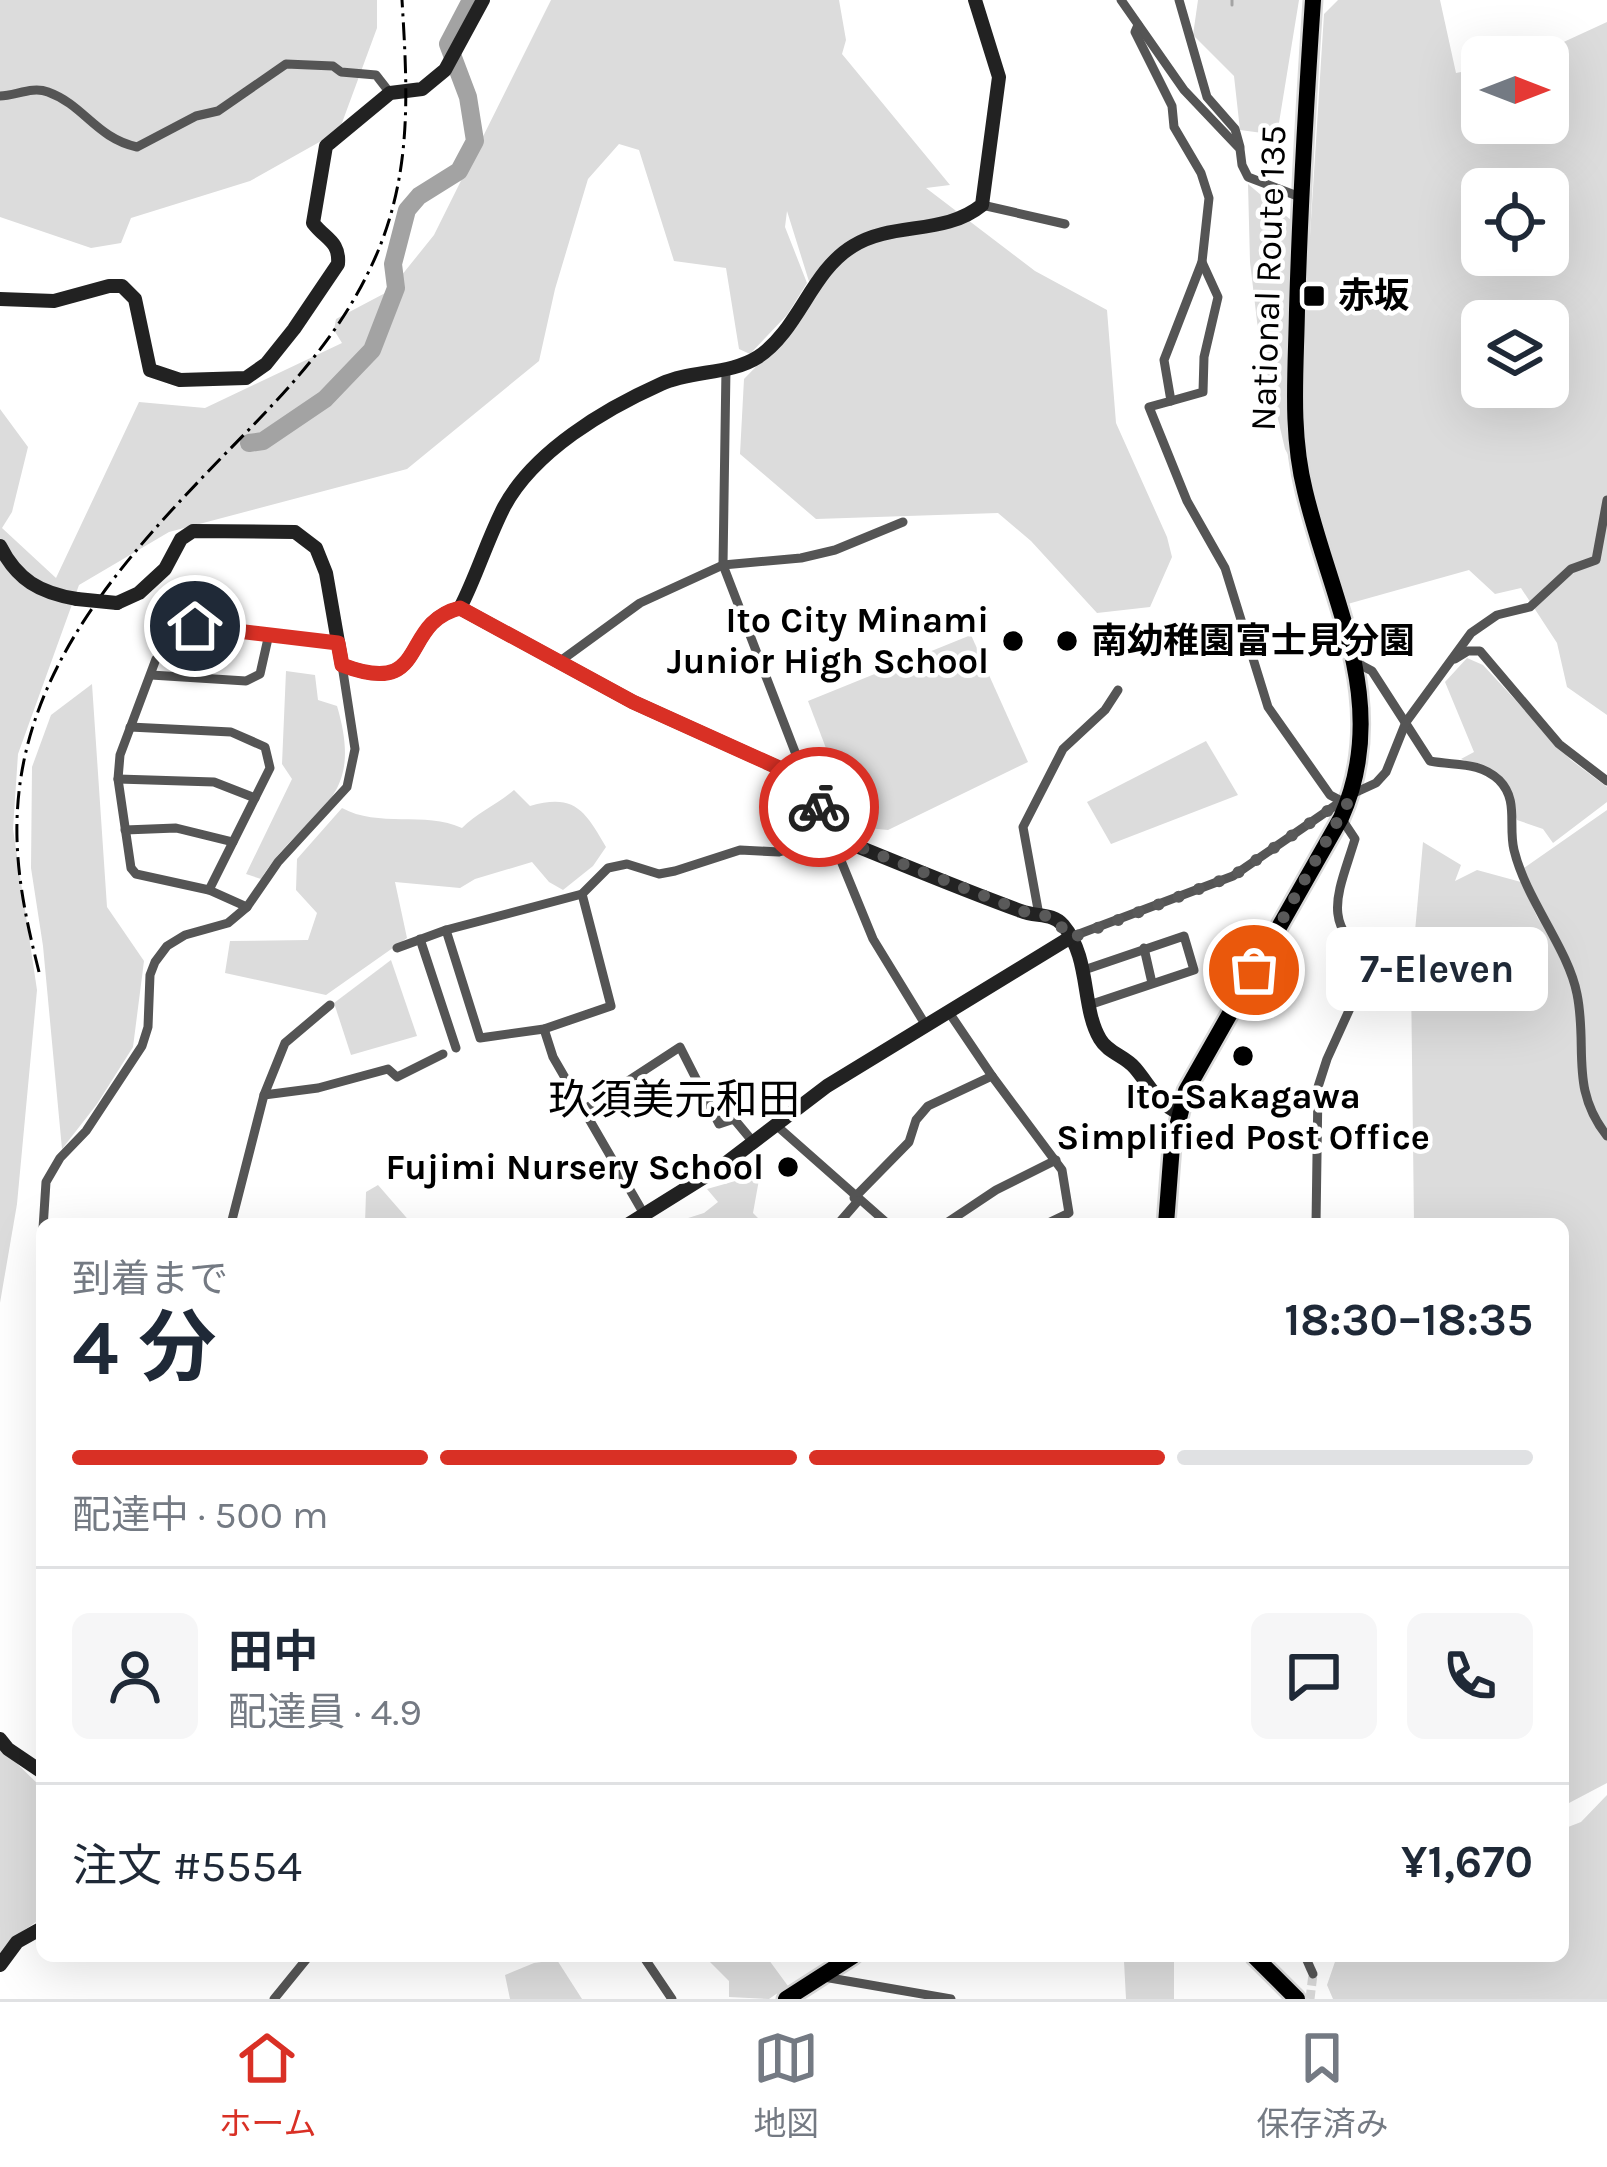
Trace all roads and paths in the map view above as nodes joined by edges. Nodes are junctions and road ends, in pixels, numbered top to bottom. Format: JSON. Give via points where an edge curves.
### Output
{"nodes":[{"id":1,"x":483,"y":0,"type":"edge"},
{"id":2,"x":975,"y":0,"type":"edge"},
{"id":3,"x":1121,"y":0,"type":"edge"},
{"id":4,"x":1178,"y":0,"type":"edge"},
{"id":5,"x":1313,"y":0,"type":"edge"},
{"id":6,"x":1138,"y":25,"type":"junction"},
{"id":7,"x":390,"y":93,"type":"junction"},
{"id":8,"x":0,"y":96,"type":"edge"},
{"id":9,"x":1240,"y":149,"type":"junction"},
{"id":10,"x":1300,"y":197,"type":"junction"},
{"id":11,"x":982,"y":206,"type":"junction"},
{"id":12,"x":1065,"y":224,"type":"dead end"},
{"id":13,"x":1202,"y":262,"type":"junction"},
{"id":14,"x":0,"y":299,"type":"edge"},
{"id":15,"x":726,"y":368,"type":"junction"},
{"id":16,"x":1171,"y":401,"type":"junction"},
{"id":17,"x":1607,"y":500,"type":"edge"},
{"id":18,"x":903,"y":522,"type":"dead end"},
{"id":19,"x":0,"y":546,"type":"edge"},
{"id":20,"x":723,"y":565,"type":"junction"},
{"id":21,"x":460,"y":608,"type":"junction"},
{"id":22,"x":269,"y":634,"type":"junction"},
{"id":23,"x":163,"y":637,"type":"dead end"},
{"id":24,"x":338,"y":643,"type":"junction"},
{"id":25,"x":156,"y":659,"type":"dead end"},
{"id":26,"x":559,"y":662,"type":"junction"},
{"id":27,"x":1448,"y":662,"type":"junction"},
{"id":28,"x":1357,"y":663,"type":"junction"},
{"id":29,"x":342,"y":665,"type":"junction"},
{"id":30,"x":151,"y":675,"type":"junction"},
{"id":31,"x":1118,"y":690,"type":"dead end"},
{"id":32,"x":1406,"y":722,"type":"junction"},
{"id":33,"x":130,"y":727,"type":"junction"},
{"id":34,"x":118,"y":779,"type":"junction"},
{"id":35,"x":1607,"y":782,"type":"edge"},
{"id":36,"x":807,"y":783,"type":"junction"},
{"id":37,"x":255,"y":798,"type":"junction"},
{"id":38,"x":1347,"y":805,"type":"junction"},
{"id":39,"x":125,"y":830,"type":"junction"},
{"id":40,"x":828,"y":830,"type":"junction"},
{"id":41,"x":233,"y":842,"type":"junction"},
{"id":42,"x":209,"y":890,"type":"junction"},
{"id":43,"x":582,"y":895,"type":"junction"},
{"id":44,"x":247,"y":907,"type":"junction"},
{"id":45,"x":1040,"y":916,"type":"junction"},
{"id":46,"x":446,"y":930,"type":"junction"},
{"id":47,"x":1071,"y":938,"type":"junction"},
{"id":48,"x":420,"y":939,"type":"junction"},
{"id":49,"x":397,"y":948,"type":"dead end"},
{"id":50,"x":1144,"y":949,"type":"junction"},
{"id":51,"x":1084,"y":970,"type":"junction"},
{"id":52,"x":1152,"y":983,"type":"junction"},
{"id":53,"x":1091,"y":1004,"type":"junction"},
{"id":54,"x":330,"y":1005,"type":"dead end"},
{"id":55,"x":947,"y":1010,"type":"junction"},
{"id":56,"x":925,"y":1024,"type":"junction"},
{"id":57,"x":544,"y":1029,"type":"junction"},
{"id":58,"x":456,"y":1048,"type":"dead end"},
{"id":59,"x":443,"y":1054,"type":"dead end"},
{"id":60,"x":992,"y":1076,"type":"junction"},
{"id":61,"x":264,"y":1095,"type":"junction"},
{"id":62,"x":582,"y":1111,"type":"junction"},
{"id":63,"x":1179,"y":1113,"type":"junction"},
{"id":64,"x":777,"y":1126,"type":"junction"},
{"id":65,"x":1607,"y":1136,"type":"edge"},
{"id":66,"x":754,"y":1143,"type":"junction"},
{"id":67,"x":1056,"y":1160,"type":"junction"},
{"id":68,"x":856,"y":1199,"type":"junction"},
{"id":69,"x":644,"y":1214,"type":"junction"},
{"id":70,"x":44,"y":1218,"type":"edge"},
{"id":71,"x":233,"y":1218,"type":"edge"},
{"id":72,"x":638,"y":1218,"type":"edge"},
{"id":73,"x":842,"y":1218,"type":"edge"},
{"id":74,"x":880,"y":1218,"type":"edge"},
{"id":75,"x":954,"y":1218,"type":"edge"},
{"id":76,"x":1059,"y":1218,"type":"edge"},
{"id":77,"x":1166,"y":1218,"type":"edge"},
{"id":78,"x":1316,"y":1218,"type":"edge"},
{"id":79,"x":0,"y":1739,"type":"edge"},
{"id":80,"x":36,"y":1768,"type":"edge"},
{"id":81,"x":36,"y":1931,"type":"edge"},
{"id":82,"x":304,"y":1962,"type":"edge"},
{"id":83,"x":647,"y":1962,"type":"edge"},
{"id":84,"x":817,"y":1962,"type":"edge"},
{"id":85,"x":843,"y":1962,"type":"edge"},
{"id":86,"x":1260,"y":1962,"type":"edge"},
{"id":87,"x":1308,"y":1962,"type":"edge"},
{"id":88,"x":0,"y":1965,"type":"edge"},
{"id":89,"x":1313,"y":1975,"type":"tunnel mouth"},
{"id":90,"x":819,"y":1976,"type":"junction"},
{"id":91,"x":1294,"y":1997,"type":"edge"},
{"id":92,"x":274,"y":1999,"type":"edge"},
{"id":93,"x":672,"y":1999,"type":"edge"},
{"id":94,"x":786,"y":1999,"type":"edge"},
{"id":95,"x":951,"y":1999,"type":"edge"}],
"edges":[{"from":1,"to":7,"type":"street","via":[[445,70],[422,89]]},
{"from":2,"to":11,"type":"street","via":[[999,77]]},
{"from":3,"to":6,"type":"street"},
{"from":4,"to":9,"type":"street","via":[[1207,98],[1234,128]]},
{"from":5,"to":10,"type":"highway","name":"National Route 135"},
{"from":6,"to":9,"type":"street"},
{"from":6,"to":13,"type":"street","via":[[1209,198]]},
{"from":7,"to":8,"type":"street","via":[[376,75],[286,64],[218,111],[136,147],[99,132],[48,92]]},
{"from":7,"to":14,"type":"street","via":[[326,146],[313,223],[334,241],[338,264],[280,347],[246,378],[180,380],[150,370],[135,299],[122,286],[54,301]]},
{"from":9,"to":10,"type":"street","via":[[1248,176]]},
{"from":10,"to":28,"type":"highway","name":"National Route 135","via":[[1297,453]]},
{"from":11,"to":12,"type":"street"},
{"from":11,"to":15,"type":"street","via":[[961,221],[848,248],[765,352]]},
{"from":13,"to":16,"type":"street","via":[[1164,360]]},
{"from":13,"to":16,"type":"street","via":[[1218,297],[1203,392]]},
{"from":15,"to":20,"type":"street"},
{"from":15,"to":21,"type":"street","via":[[667,381],[563,440],[506,502]]},
{"from":16,"to":38,"type":"street","via":[[1149,407],[1225,568],[1268,707],[1330,795]]},
{"from":17,"to":27,"type":"street","via":[[1596,560],[1571,569],[1530,607],[1471,632]]},
{"from":18,"to":20,"type":"street","via":[[836,550]]},
{"from":19,"to":24,"type":"street","bridge":true,"via":[[20,577],[46,593],[117,603],[165,569],[194,531],[295,532],[316,548]]},
{"from":20,"to":26,"type":"street","via":[[640,603]]},
{"from":20,"to":36,"type":"street"},
{"from":21,"to":26,"type":"street"},
{"from":21,"to":29,"type":"street","via":[[434,620],[389,674]]},
{"from":22,"to":23,"type":"street","via":[[167,624]]},
{"from":22,"to":24,"type":"street"},
{"from":22,"to":30,"type":"street","via":[[260,674],[246,681]]},
{"from":24,"to":29,"type":"street"},
{"from":25,"to":30,"type":"street"},
{"from":26,"to":36,"type":"street"},
{"from":27,"to":32,"type":"street"},
{"from":27,"to":35,"type":"street","via":[[1480,651],[1559,744]]},
{"from":28,"to":32,"type":"street","via":[[1372,671]]},
{"from":28,"to":38,"type":"highway","name":"National Route 135","via":[[1360,739]]},
{"from":29,"to":44,"type":"street","via":[[355,749],[346,787]]},
{"from":30,"to":33,"type":"street"},
{"from":31,"to":45,"type":"street","via":[[1063,749],[1023,827]]},
{"from":32,"to":38,"type":"street","via":[[1387,772]]},
{"from":32,"to":65,"type":"street","via":[[1430,760],[1478,766],[1510,798],[1513,849],[1576,989],[1579,1071]]},
{"from":33,"to":34,"type":"street"},
{"from":33,"to":37,"type":"street","via":[[231,732],[265,746],[270,768]]},
{"from":34,"to":37,"type":"street","via":[[214,782]]},
{"from":34,"to":39,"type":"street"},
{"from":36,"to":40,"type":"street"},
{"from":37,"to":41,"type":"street"},
{"from":38,"to":47,"type":"street","via":[[1233,876]]},
{"from":38,"to":63,"type":"highway","name":"National Route 135"},
{"from":38,"to":78,"type":"street","via":[[1354,839],[1336,915],[1349,946],[1371,962],[1318,1087]]},
{"from":39,"to":41,"type":"street","via":[[176,828]]},
{"from":39,"to":42,"type":"street","via":[[136,874]]},
{"from":40,"to":43,"type":"street","via":[[778,852],[740,850],[675,872],[608,868]]},
{"from":40,"to":45,"type":"street"},
{"from":40,"to":56,"type":"street","via":[[873,939]]},
{"from":41,"to":42,"type":"street"},
{"from":42,"to":44,"type":"street"},
{"from":43,"to":46,"type":"street"},
{"from":43,"to":57,"type":"street","via":[[611,1006]]},
{"from":44,"to":70,"type":"street","via":[[228,923],[184,935],[155,962],[142,1046],[46,1182]]},
{"from":45,"to":47,"type":"street","via":[[1062,923]]},
{"from":46,"to":48,"type":"street"},
{"from":46,"to":57,"type":"street","via":[[480,1037]]},
{"from":47,"to":51,"type":"street"},
{"from":47,"to":55,"type":"street"},
{"from":48,"to":49,"type":"street"},
{"from":48,"to":58,"type":"street"},
{"from":50,"to":51,"type":"street"},
{"from":50,"to":52,"type":"street"},
{"from":50,"to":52,"type":"street","via":[[1184,936],[1194,970]]},
{"from":51,"to":53,"type":"street"},
{"from":52,"to":53,"type":"street"},
{"from":53,"to":63,"type":"street","via":[[1097,1036],[1136,1069],[1161,1105]]},
{"from":54,"to":61,"type":"street","via":[[285,1043]]},
{"from":55,"to":56,"type":"street"},
{"from":55,"to":60,"type":"street"},
{"from":56,"to":64,"type":"street"},
{"from":57,"to":62,"type":"street"},
{"from":59,"to":61,"type":"street","via":[[397,1077],[388,1070]]},
{"from":60,"to":67,"type":"street"},
{"from":60,"to":68,"type":"street","via":[[928,1106],[909,1142]]},
{"from":61,"to":71,"type":"street"},
{"from":62,"to":66,"type":"street","via":[[680,1047],[719,1124],[734,1119]]},
{"from":62,"to":69,"type":"street"},
{"from":63,"to":77,"type":"highway","name":"National Route 135"},
{"from":64,"to":66,"type":"street"},
{"from":64,"to":68,"type":"street"},
{"from":66,"to":69,"type":"street"},
{"from":67,"to":75,"type":"street"},
{"from":67,"to":76,"type":"street","via":[[1069,1213]]},
{"from":68,"to":73,"type":"street"},
{"from":68,"to":74,"type":"street"},
{"from":69,"to":72,"type":"street"},
{"from":79,"to":80,"type":"street"},
{"from":81,"to":88,"type":"street"},
{"from":82,"to":92,"type":"street"},
{"from":83,"to":93,"type":"street"},
{"from":84,"to":90,"type":"highway"},
{"from":85,"to":90,"type":"highway"},
{"from":86,"to":91,"type":"highway"},
{"from":87,"to":89,"type":"street"},
{"from":90,"to":94,"type":"highway"},
{"from":90,"to":95,"type":"street"}]}
